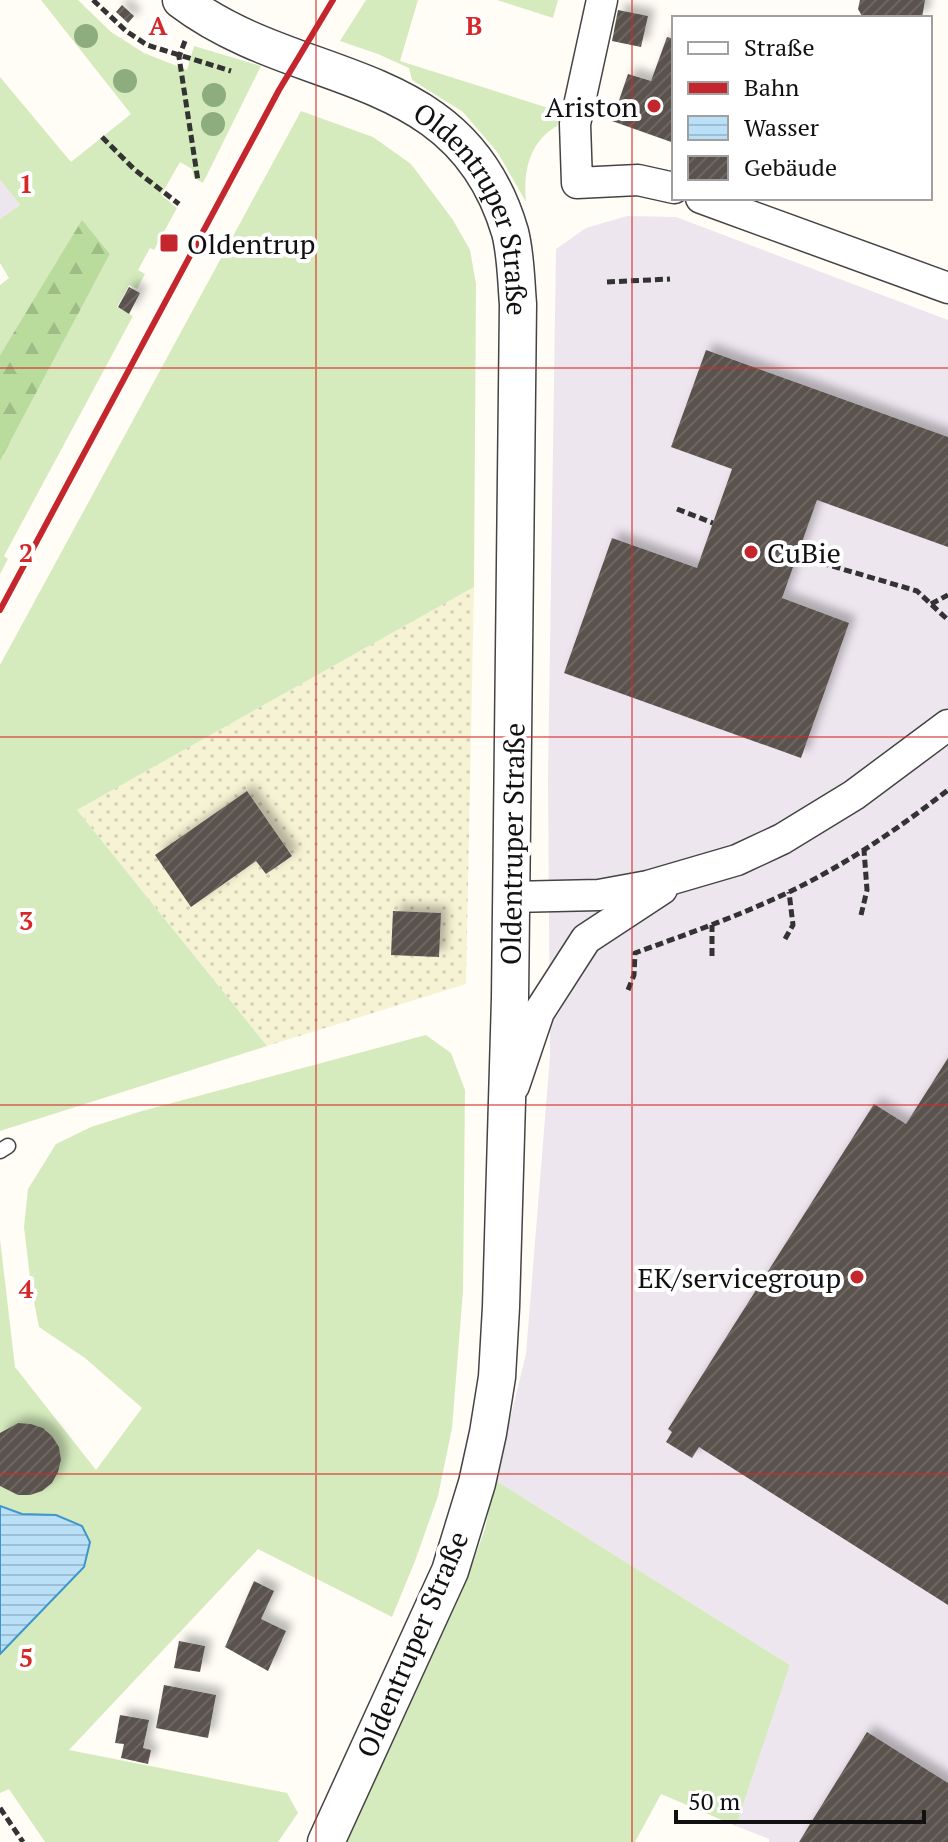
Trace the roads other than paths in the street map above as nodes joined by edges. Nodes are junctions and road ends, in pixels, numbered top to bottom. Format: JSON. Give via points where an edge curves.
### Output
{"nodes":[{"id":1,"x":602,"y":0,"type":"edge"},
{"id":2,"x":188,"y":5,"type":"edge"},
{"id":3,"x":672,"y":188,"type":"edge"},
{"id":4,"x":706,"y":200,"type":"edge"},
{"id":5,"x":948,"y":288,"type":"edge"},
{"id":6,"x":948,"y":725,"type":"edge"},
{"id":7,"x":681,"y":877,"type":"junction"},
{"id":8,"x":511,"y":897,"type":"junction"},
{"id":9,"x":508,"y":1103,"type":"junction"},
{"id":10,"x":326,"y":1842,"type":"edge"}],
"edges":[{"from":1,"to":3,"type":"street","via":[[575,124],[577,183],[638,180]]},
{"from":2,"to":8,"type":"street","name":"Oldentruper Straße","via":[[257,44],[424,111],[475,160],[510,234],[519,348]]},
{"from":4,"to":5,"type":"street"},
{"from":6,"to":7,"type":"street","via":[[796,831],[737,860]]},
{"from":7,"to":8,"type":"street","via":[[599,895]]},
{"from":7,"to":9,"type":"street","via":[[586,939],[539,1012]]},
{"from":8,"to":9,"type":"street","name":"Oldentruper Straße"},
{"from":9,"to":10,"type":"street","name":"Oldentruper Straße","via":[[497,1377],[477,1483],[450,1571]]}]}
